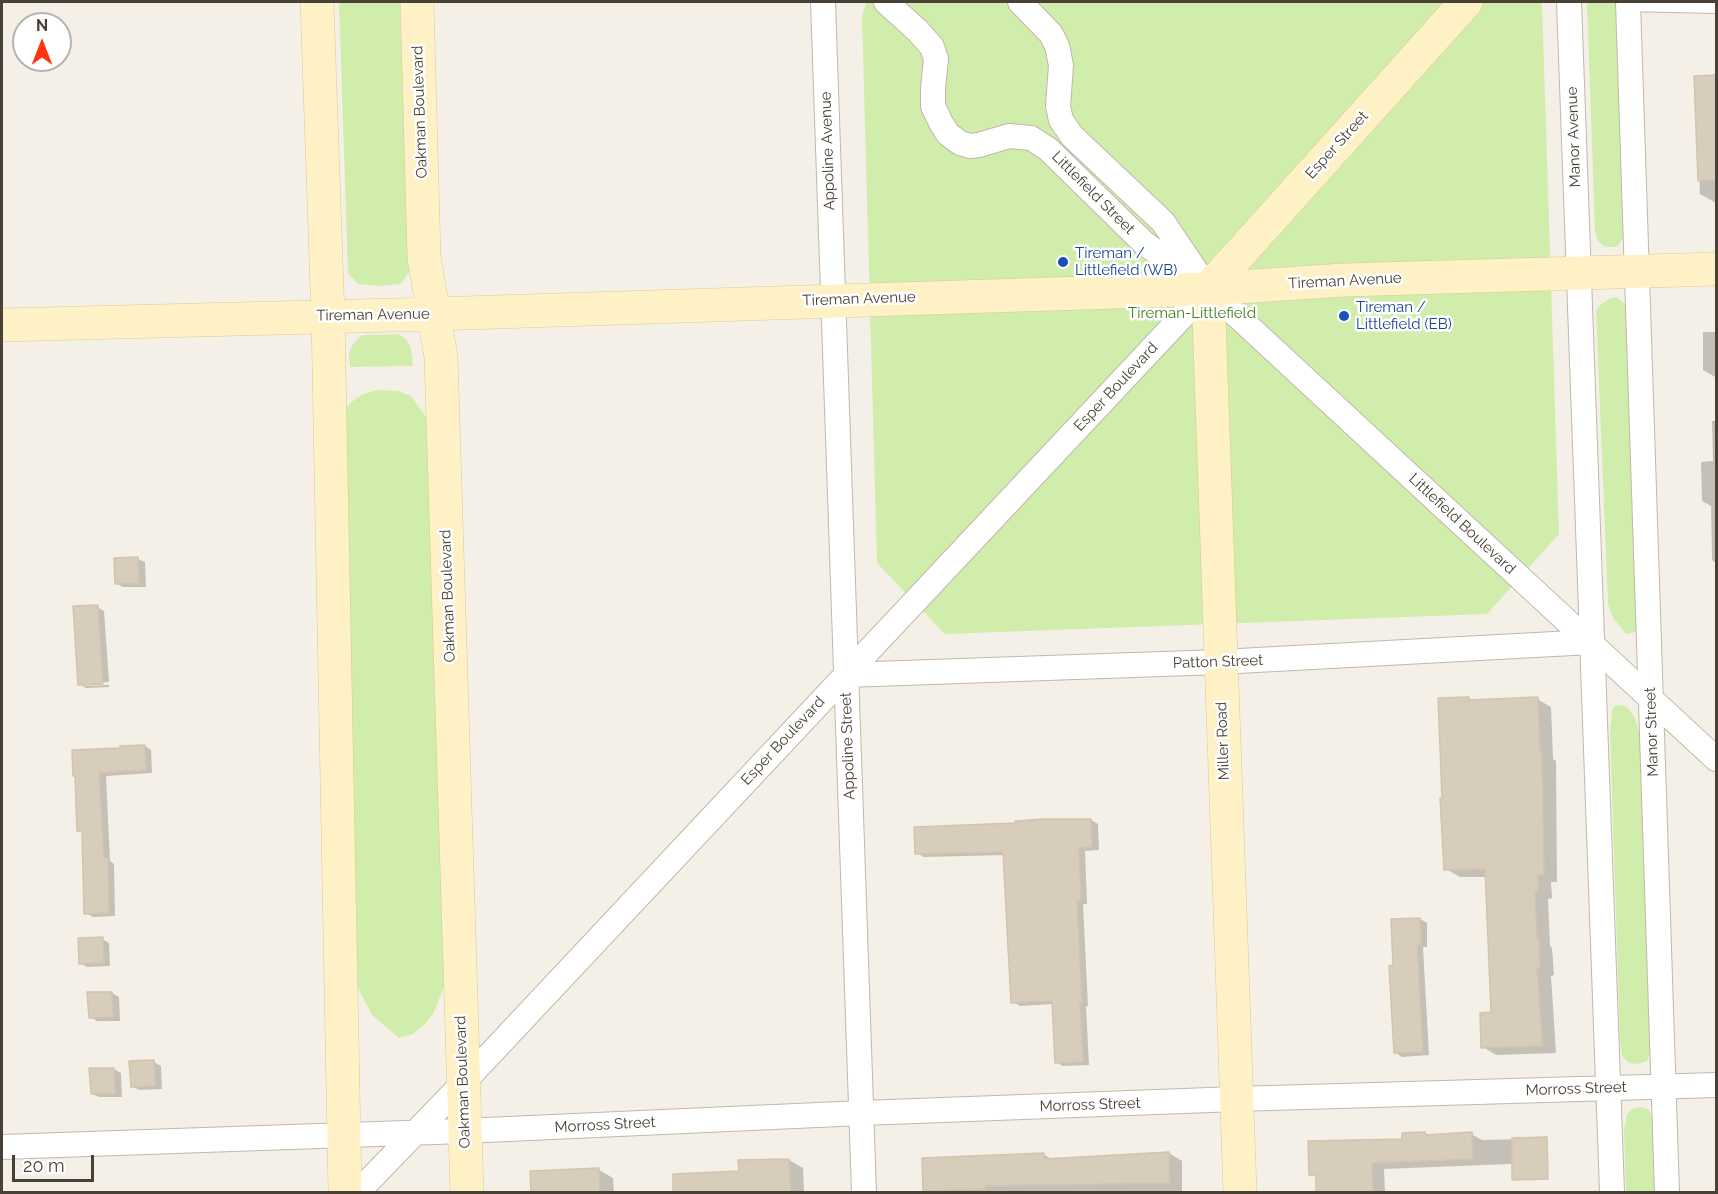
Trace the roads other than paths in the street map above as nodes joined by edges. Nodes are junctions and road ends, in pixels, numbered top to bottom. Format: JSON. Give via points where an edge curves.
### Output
{"nodes":[{"id":1,"x":317,"y":2,"type":"edge"},
{"id":2,"x":417,"y":2,"type":"edge"},
{"id":3,"x":823,"y":2,"type":"edge"},
{"id":4,"x":886,"y":2,"type":"edge"},
{"id":5,"x":1020,"y":2,"type":"edge"},
{"id":6,"x":1466,"y":2,"type":"edge"},
{"id":7,"x":1569,"y":2,"type":"edge"},
{"id":8,"x":1628,"y":3,"type":"edge"},
{"id":9,"x":1716,"y":7,"type":"edge"},
{"id":10,"x":1716,"y":269,"type":"edge"},
{"id":11,"x":1637,"y":271,"type":"junction"},
{"id":12,"x":1579,"y":272,"type":"junction"},
{"id":13,"x":1208,"y":289,"type":"junction"},
{"id":14,"x":833,"y":300,"type":"junction"},
{"id":15,"x":434,"y":314,"type":"junction"},
{"id":16,"x":328,"y":317,"type":"junction"},
{"id":17,"x":2,"y":325,"type":"edge"},
{"id":18,"x":1591,"y":642,"type":"junction"},
{"id":19,"x":1220,"y":662,"type":"junction"},
{"id":20,"x":845,"y":675,"type":"junction"},
{"id":21,"x":1652,"y":699,"type":"junction"},
{"id":22,"x":1716,"y":759,"type":"edge"},
{"id":23,"x":463,"y":1083,"type":"junction"},
{"id":24,"x":1716,"y":1085,"type":"edge"},
{"id":25,"x":1664,"y":1087,"type":"junction"},
{"id":26,"x":1609,"y":1089,"type":"junction"},
{"id":27,"x":1237,"y":1099,"type":"junction"},
{"id":28,"x":862,"y":1113,"type":"junction"},
{"id":29,"x":464,"y":1131,"type":"junction"},
{"id":30,"x":414,"y":1133,"type":"junction"},
{"id":31,"x":342,"y":1135,"type":"junction"},
{"id":32,"x":2,"y":1147,"type":"edge"},
{"id":33,"x":345,"y":1192,"type":"edge"},
{"id":34,"x":358,"y":1192,"type":"edge"},
{"id":35,"x":466,"y":1192,"type":"edge"},
{"id":36,"x":864,"y":1192,"type":"edge"},
{"id":37,"x":1240,"y":1192,"type":"edge"},
{"id":38,"x":1612,"y":1192,"type":"edge"},
{"id":39,"x":1667,"y":1192,"type":"edge"}],
"edges":[{"from":1,"to":16,"type":"street"},
{"from":2,"to":15,"type":"street","name":"Oakman Boulevard","via":[[424,257]]},
{"from":3,"to":14,"type":"street","name":"Appoline Avenue"},
{"from":4,"to":13,"type":"street","name":"Littlefield Street","via":[[932,46],[936,59],[933,106],[948,134],[970,146],[1009,136],[1039,142],[1144,243]]},
{"from":5,"to":13,"type":"street","name":"Littlefield Street","via":[[1051,34],[1057,46],[1061,120],[1072,136],[1163,222]]},
{"from":6,"to":13,"type":"street","name":"Esper Street"},
{"from":7,"to":12,"type":"street","name":"Manor Avenue"},
{"from":8,"to":9,"type":"lane"},
{"from":8,"to":11,"type":"street"},
{"from":10,"to":11,"type":"street","name":"Tireman Avenue"},
{"from":11,"to":12,"type":"street","name":"Tireman Avenue"},
{"from":11,"to":21,"type":"street","name":"Manor Street"},
{"from":12,"to":13,"type":"street","name":"Tireman Avenue"},
{"from":12,"to":18,"type":"street"},
{"from":13,"to":14,"type":"street","name":"Tireman Avenue"},
{"from":13,"to":18,"type":"street","name":"Littlefield Boulevard"},
{"from":13,"to":19,"type":"street","name":"Miller Road"},
{"from":13,"to":20,"type":"street","name":"Esper Boulevard"},
{"from":14,"to":15,"type":"street","name":"Tireman Avenue"},
{"from":14,"to":20,"type":"street","name":"Appoline Street"},
{"from":15,"to":16,"type":"street","name":"Tireman Avenue"},
{"from":15,"to":23,"type":"street","name":"Oakman Boulevard","via":[[441,357]]},
{"from":16,"to":17,"type":"street","name":"Tireman Avenue"},
{"from":16,"to":31,"type":"street"},
{"from":18,"to":19,"type":"street","name":"Patton Street"},
{"from":18,"to":21,"type":"street","name":"Littlefield Boulevard"},
{"from":18,"to":26,"type":"street"},
{"from":19,"to":20,"type":"street","name":"Patton Street"},
{"from":19,"to":27,"type":"street","name":"Miller Road"},
{"from":20,"to":23,"type":"street","name":"Esper Boulevard"},
{"from":20,"to":28,"type":"street","name":"Appoline Street"},
{"from":21,"to":22,"type":"street","name":"Littlefield Boulevard"},
{"from":21,"to":25,"type":"street","name":"Manor Street"},
{"from":23,"to":29,"type":"street","name":"Oakman Boulevard"},
{"from":23,"to":30,"type":"street","name":"Esper Boulevard"},
{"from":24,"to":25,"type":"street","name":"Morross Street"},
{"from":25,"to":26,"type":"street","name":"Morross Street"},
{"from":25,"to":39,"type":"street","name":"Manor Street"},
{"from":26,"to":27,"type":"street","name":"Morross Street"},
{"from":26,"to":38,"type":"street"},
{"from":27,"to":28,"type":"street","name":"Morross Street"},
{"from":27,"to":37,"type":"street","name":"Miller Road"},
{"from":28,"to":29,"type":"street","name":"Morross Street"},
{"from":28,"to":36,"type":"street","name":"Appoline Street"},
{"from":29,"to":30,"type":"street","name":"Morross Street"},
{"from":29,"to":35,"type":"street","name":"Oakman Boulevard"},
{"from":30,"to":31,"type":"street","name":"Morross Street"},
{"from":30,"to":34,"type":"street","name":"Esper Boulevard"},
{"from":31,"to":32,"type":"street"},
{"from":31,"to":33,"type":"street"}]}
